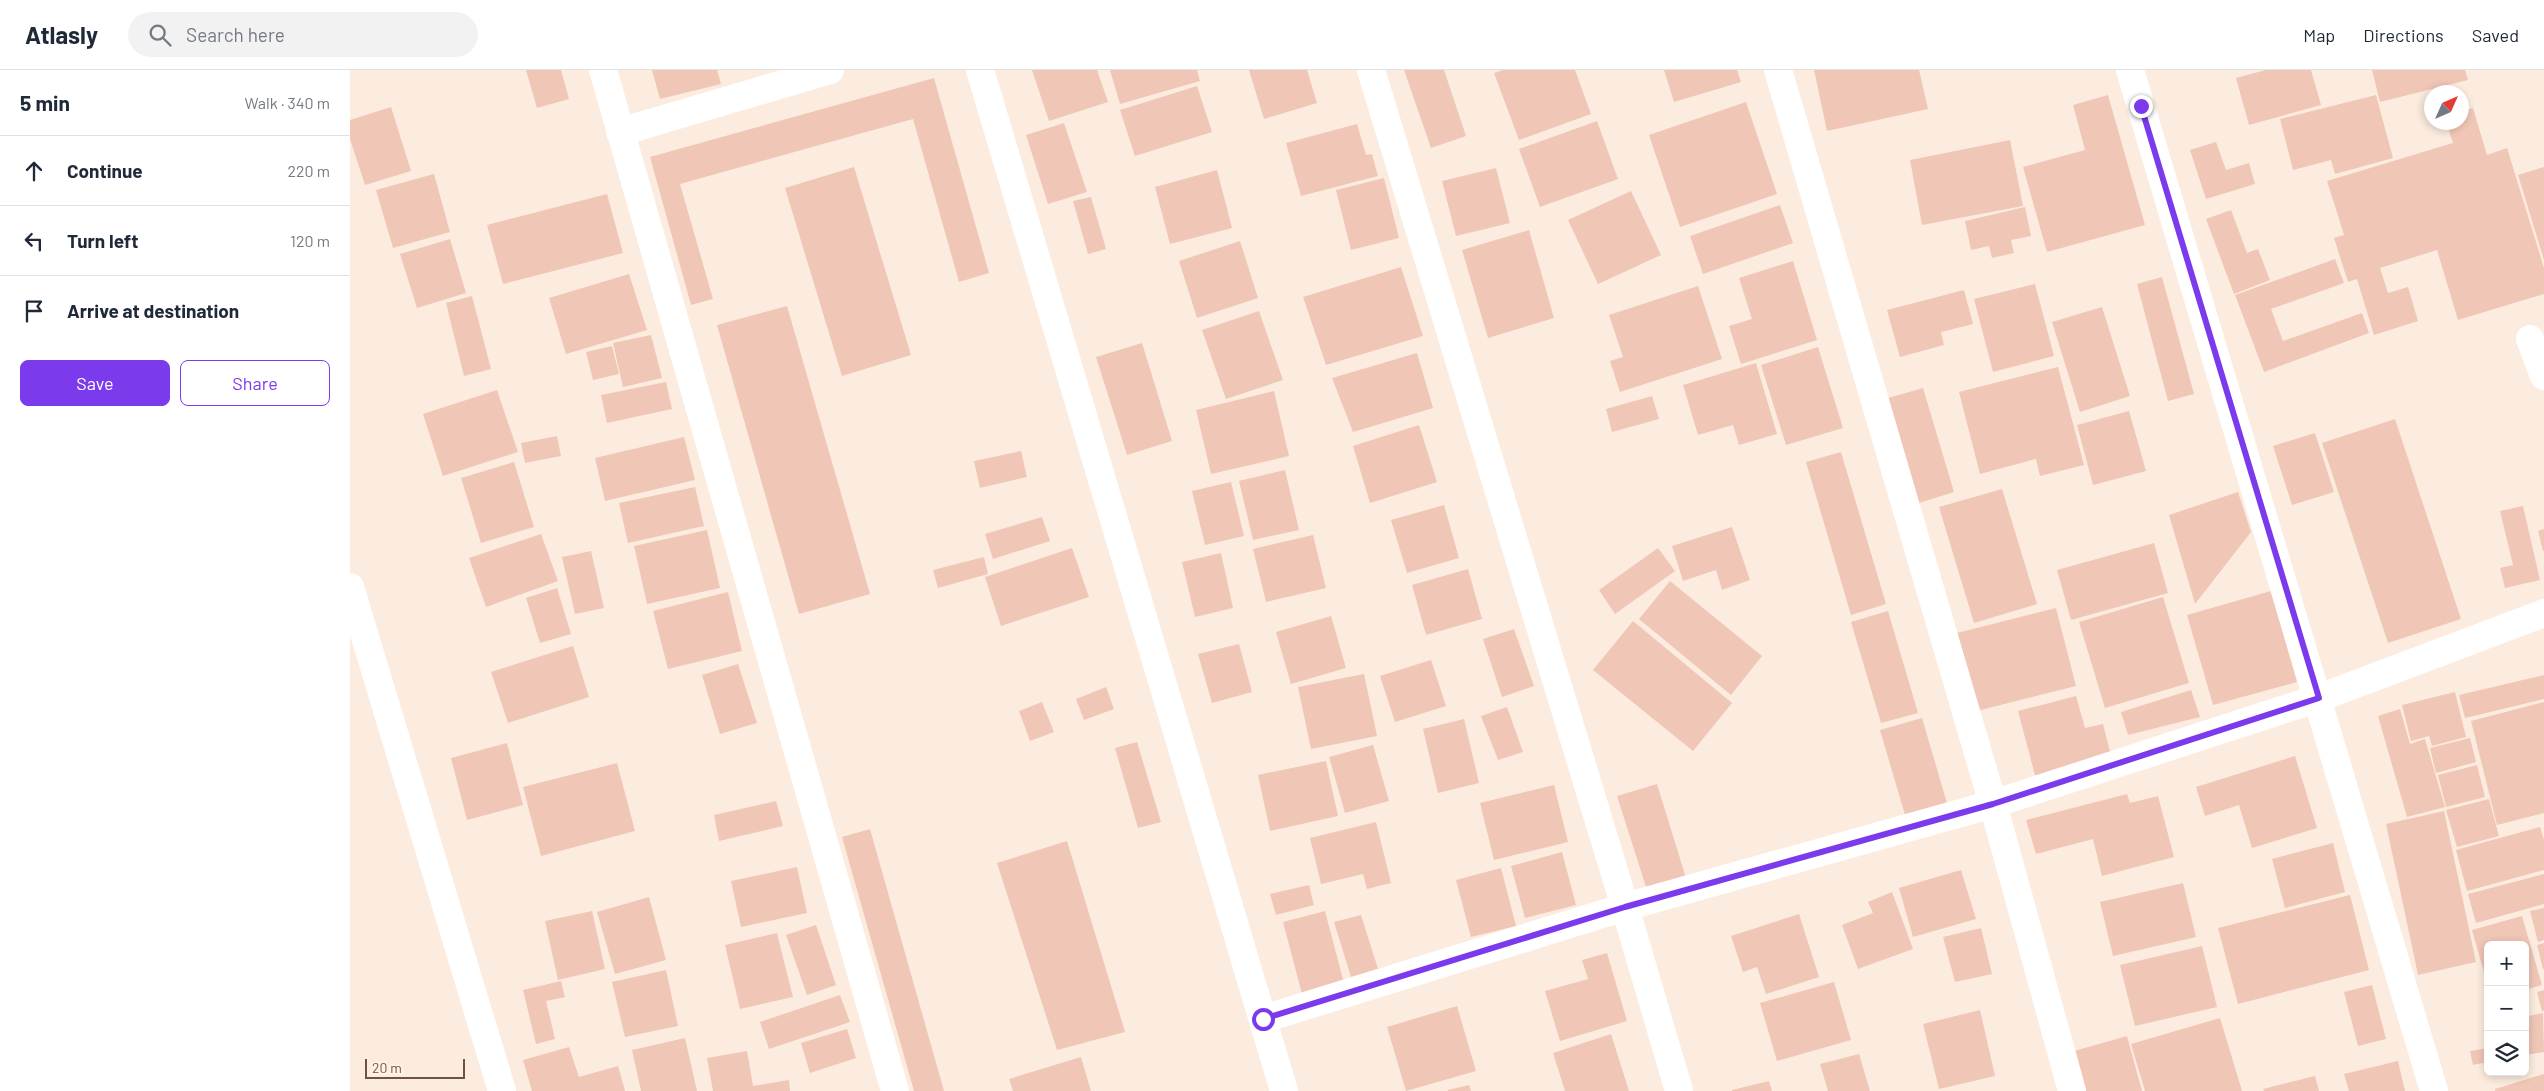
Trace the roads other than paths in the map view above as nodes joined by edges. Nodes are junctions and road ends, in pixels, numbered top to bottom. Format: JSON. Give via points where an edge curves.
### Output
{"nodes":[{"id":1,"x":602,"y":70,"type":"edge"},
{"id":2,"x":830,"y":70,"type":"edge"},
{"id":3,"x":980,"y":70,"type":"edge"},
{"id":4,"x":1371,"y":70,"type":"edge"},
{"id":5,"x":1778,"y":70,"type":"edge"},
{"id":6,"x":2130,"y":70,"type":"edge"},
{"id":7,"x":620,"y":132,"type":"junction"},
{"id":8,"x":2530,"y":339,"type":"dead end"},
{"id":9,"x":2544,"y":376,"type":"edge"},
{"id":10,"x":350,"y":586,"type":"edge"},
{"id":11,"x":2544,"y":613,"type":"edge"},
{"id":12,"x":2319,"y":698,"type":"junction"},
{"id":13,"x":1993,"y":804,"type":"junction"},
{"id":14,"x":1625,"y":907,"type":"junction"},
{"id":15,"x":1263,"y":1019,"type":"junction"},
{"id":16,"x":502,"y":1091,"type":"edge"},
{"id":17,"x":895,"y":1091,"type":"edge"},
{"id":18,"x":1284,"y":1091,"type":"edge"},
{"id":19,"x":1679,"y":1091,"type":"edge"},
{"id":20,"x":2072,"y":1091,"type":"edge"},
{"id":21,"x":2434,"y":1091,"type":"edge"}],
"edges":[{"from":1,"to":7,"type":"street"},
{"from":2,"to":7,"type":"street"},
{"from":3,"to":15,"type":"street"},
{"from":4,"to":14,"type":"street"},
{"from":5,"to":13,"type":"street"},
{"from":6,"to":12,"type":"street"},
{"from":7,"to":17,"type":"street"},
{"from":8,"to":9,"type":"street"},
{"from":10,"to":16,"type":"street"},
{"from":11,"to":12,"type":"street"},
{"from":12,"to":13,"type":"street"},
{"from":12,"to":21,"type":"street"},
{"from":13,"to":14,"type":"street"},
{"from":13,"to":20,"type":"street"},
{"from":14,"to":15,"type":"street"},
{"from":14,"to":19,"type":"street"},
{"from":15,"to":18,"type":"street"}]}
